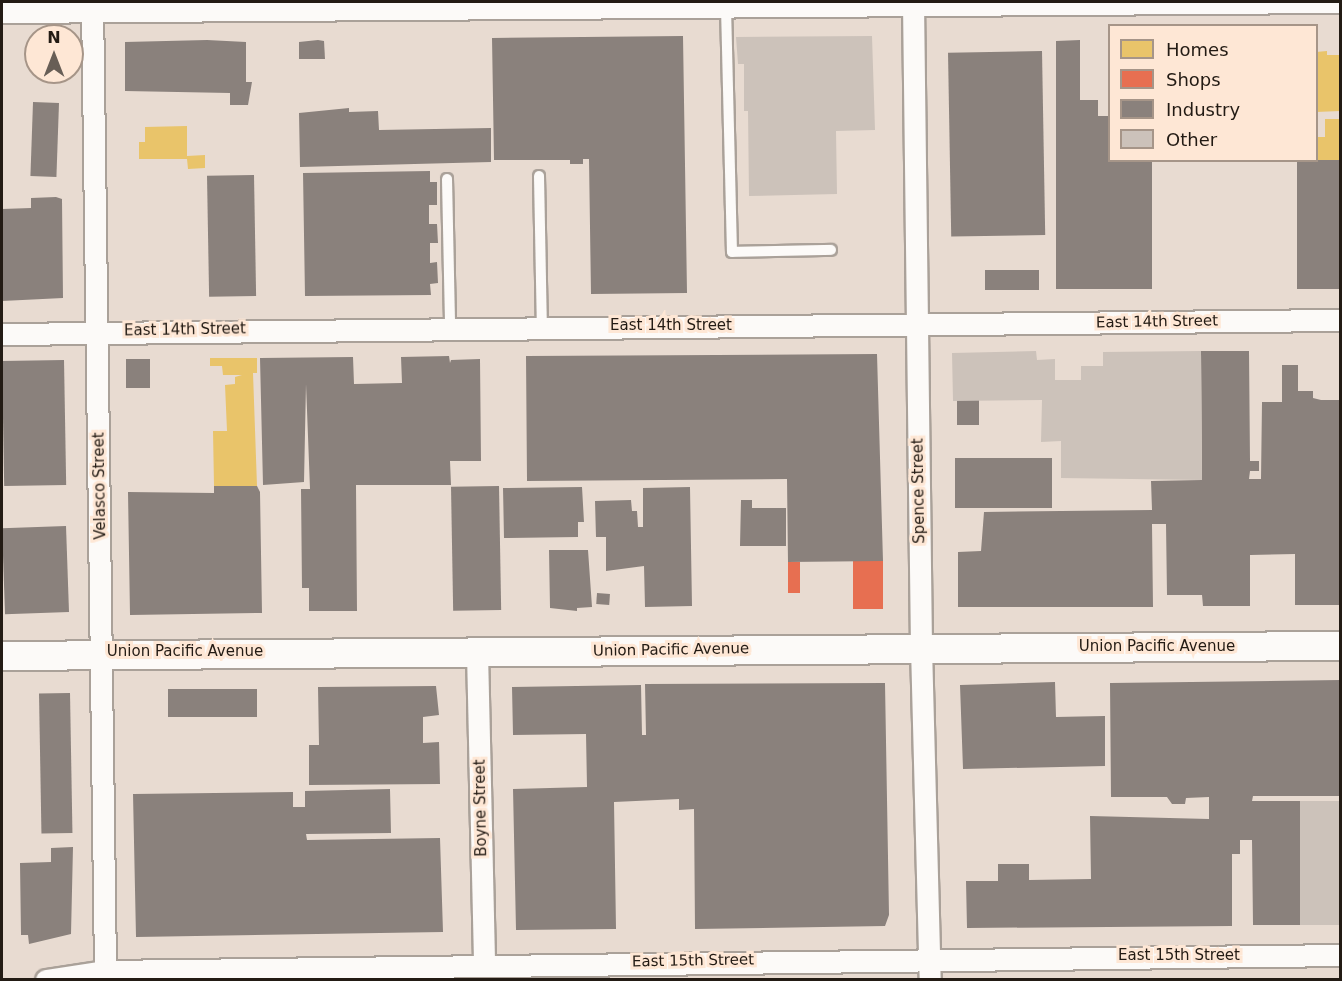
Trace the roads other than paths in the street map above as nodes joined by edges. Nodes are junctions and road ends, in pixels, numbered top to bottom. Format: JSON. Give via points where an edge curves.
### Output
{"nodes":[{"id":1,"x":1341,"y":2,"type":"edge"},
{"id":2,"x":913,"y":4,"type":"edge"},
{"id":3,"x":341,"y":6,"type":"edge"},
{"id":4,"x":92,"y":7,"type":"edge"},
{"id":5,"x":726,"y":7,"type":"junction"},
{"id":6,"x":2,"y":12,"type":"edge"},
{"id":7,"x":539,"y":176,"type":"dead end"},
{"id":8,"x":447,"y":179,"type":"dead end"},
{"id":9,"x":831,"y":250,"type":"dead end"},
{"id":10,"x":1341,"y":320,"type":"edge"},
{"id":11,"x":917,"y":324,"type":"junction"},
{"id":12,"x":542,"y":327,"type":"junction"},
{"id":13,"x":450,"y":328,"type":"junction"},
{"id":14,"x":97,"y":331,"type":"junction"},
{"id":15,"x":2,"y":334,"type":"edge"},
{"id":16,"x":1341,"y":646,"type":"edge"},
{"id":17,"x":921,"y":647,"type":"junction"},
{"id":18,"x":103,"y":652,"type":"junction"},
{"id":19,"x":477,"y":652,"type":"junction"},
{"id":20,"x":2,"y":656,"type":"edge"},
{"id":21,"x":1341,"y":955,"type":"edge"},
{"id":22,"x":930,"y":957,"type":"junction"},
{"id":23,"x":484,"y":965,"type":"junction"},
{"id":24,"x":105,"y":971,"type":"junction"},
{"id":25,"x":46,"y":980,"type":"edge"},
{"id":26,"x":930,"y":980,"type":"edge"}],
"edges":[{"from":1,"to":2,"type":"street"},
{"from":2,"to":5,"type":"street"},
{"from":2,"to":11,"type":"street","name":"Spence Street"},
{"from":3,"to":4,"type":"street"},
{"from":3,"to":5,"type":"street"},
{"from":4,"to":6,"type":"street"},
{"from":4,"to":14,"type":"street","name":"Velasco Street"},
{"from":5,"to":9,"type":"lane","via":[[732,252]]},
{"from":7,"to":12,"type":"lane"},
{"from":8,"to":13,"type":"lane"},
{"from":10,"to":11,"type":"street","name":"East 14th Street"},
{"from":11,"to":12,"type":"street","name":"East 14th Street"},
{"from":11,"to":17,"type":"street","name":"Spence Street"},
{"from":12,"to":13,"type":"street","name":"East 14th Street"},
{"from":13,"to":14,"type":"street","name":"East 14th Street"},
{"from":14,"to":15,"type":"street","name":"East 14th Street"},
{"from":14,"to":18,"type":"street","name":"Velasco Street"},
{"from":16,"to":17,"type":"street","name":"Union Pacific Avenue"},
{"from":17,"to":19,"type":"street","name":"Union Pacific Avenue"},
{"from":17,"to":22,"type":"street","name":"Spence Street"},
{"from":18,"to":19,"type":"street","name":"Union Pacific Avenue"},
{"from":18,"to":20,"type":"street","name":"Union Pacific Avenue"},
{"from":18,"to":24,"type":"street","name":"Velasco Street"},
{"from":19,"to":23,"type":"street","name":"Boyne Street"},
{"from":21,"to":22,"type":"street","name":"East 15th Street"},
{"from":22,"to":23,"type":"street","name":"East 15th Street"},
{"from":22,"to":26,"type":"street","name":"Spence Street"},
{"from":23,"to":24,"type":"street","name":"East 15th Street"},
{"from":24,"to":25,"type":"street","name":"East 15th Street"}]}
